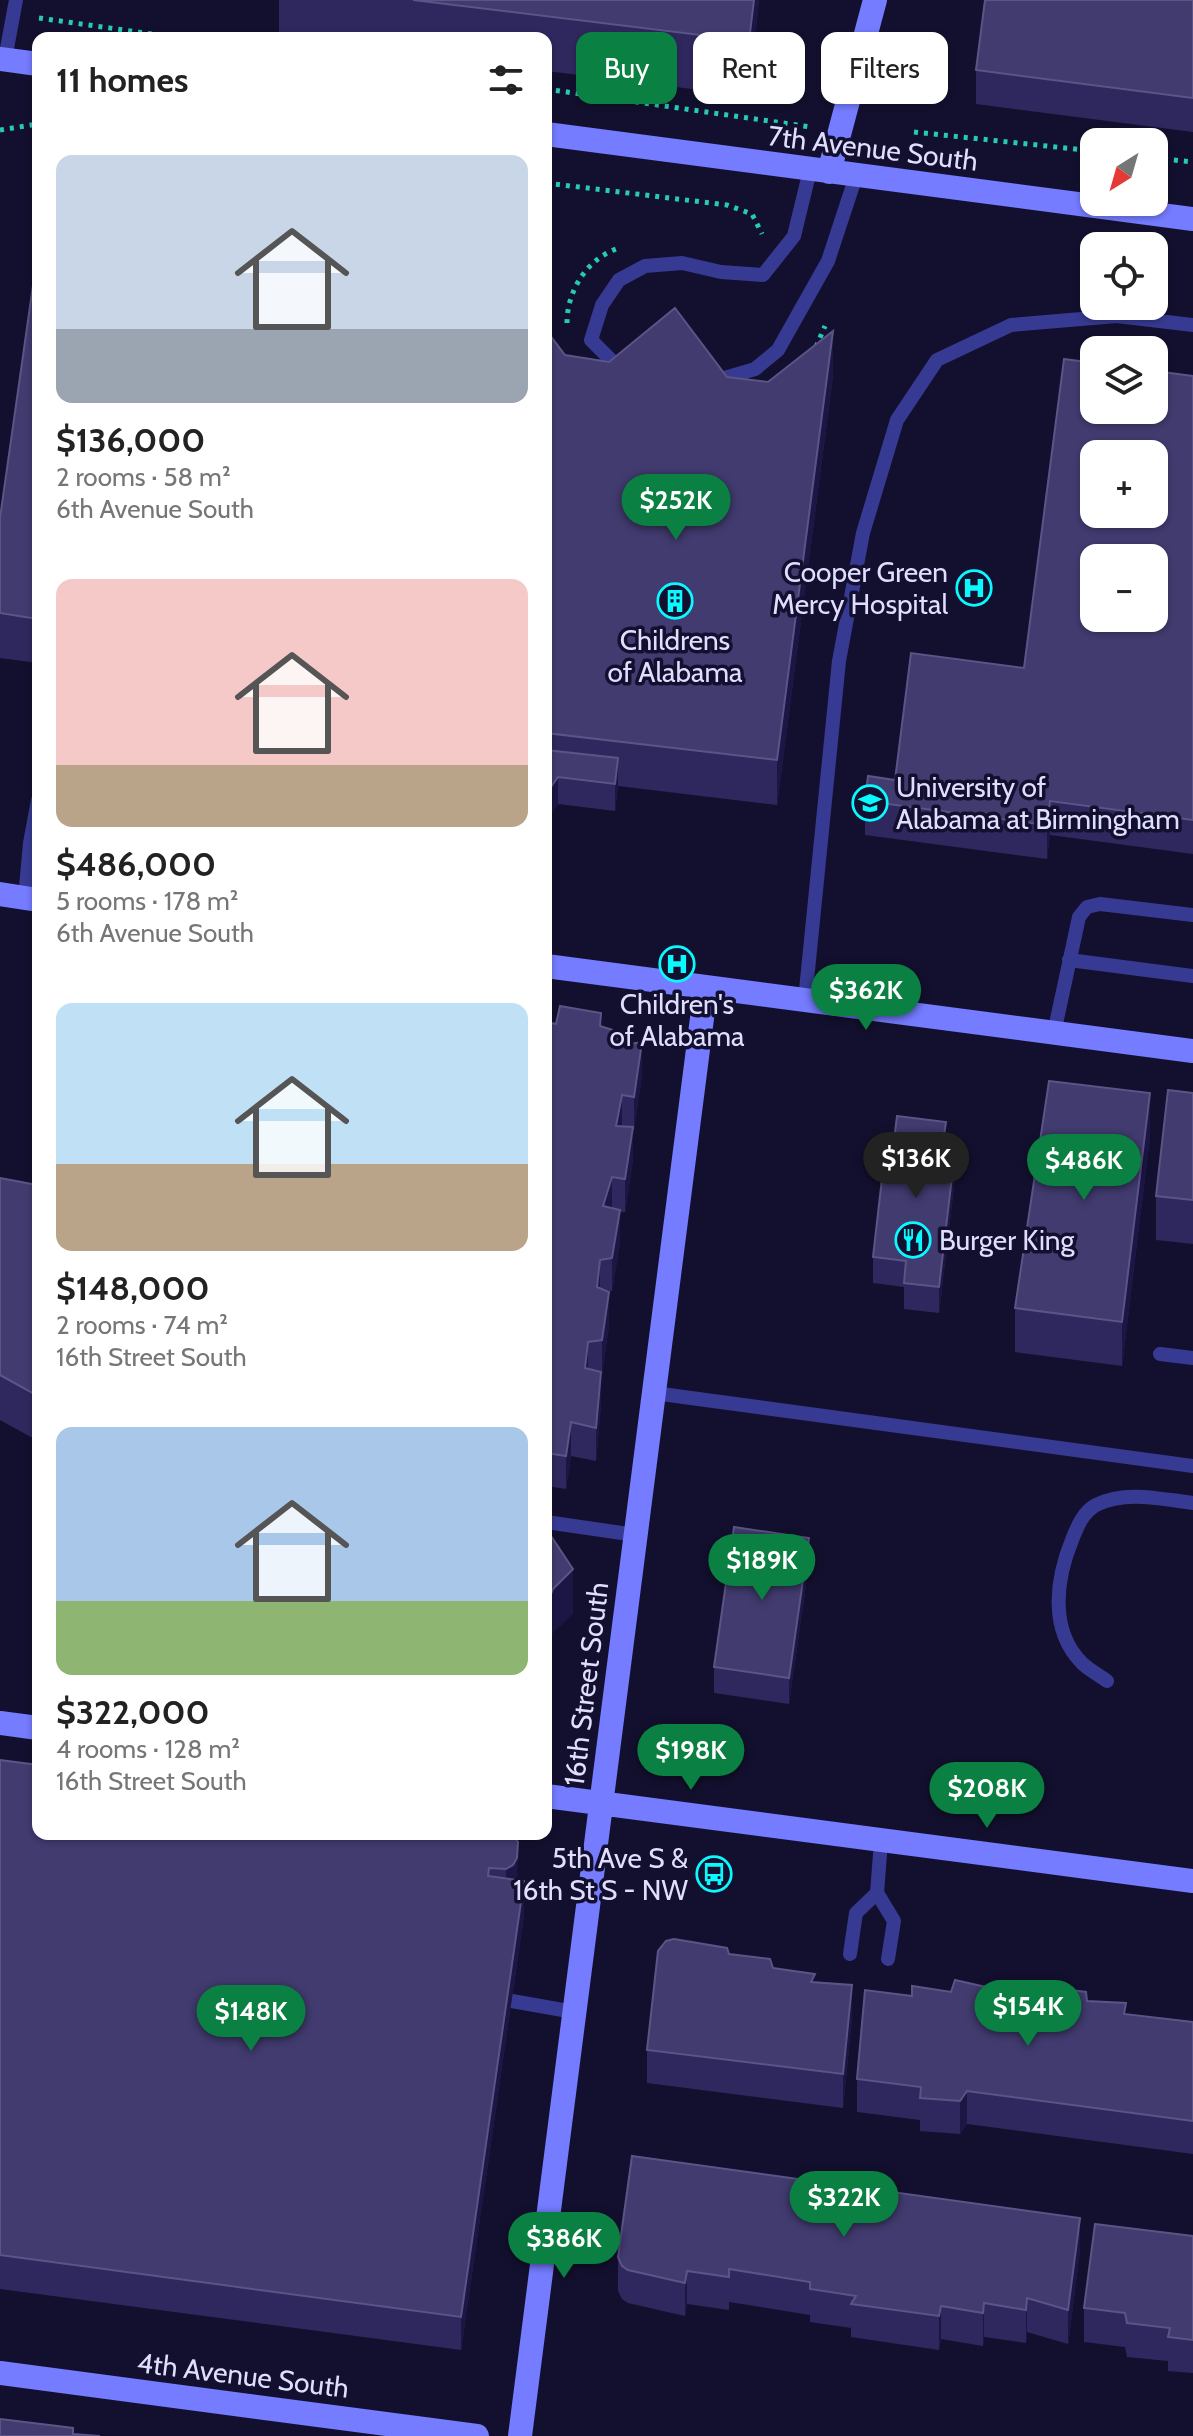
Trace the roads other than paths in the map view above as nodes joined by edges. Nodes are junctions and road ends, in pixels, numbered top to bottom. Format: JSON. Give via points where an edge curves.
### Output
{"nodes":[{"id":1,"x":875,"y":0,"type":"edge"},
{"id":2,"x":15,"y":7,"type":"edge"},
{"id":3,"x":2,"y":59,"type":"edge"},
{"id":4,"x":32,"y":63,"type":"edge"},
{"id":5,"x":552,"y":135,"type":"edge"},
{"id":6,"x":820,"y":171,"type":"junction"},
{"id":7,"x":856,"y":176,"type":"junction"},
{"id":8,"x":1193,"y":219,"type":"edge"},
{"id":9,"x":1193,"y":325,"type":"edge"},
{"id":10,"x":642,"y":379,"type":"edge"},
{"id":11,"x":699,"y":385,"type":"edge"},
{"id":12,"x":32,"y":832,"type":"edge"},
{"id":13,"x":0,"y":894,"type":"edge"},
{"id":14,"x":31,"y":899,"type":"edge"},
{"id":15,"x":1193,"y":915,"type":"edge"},
{"id":16,"x":1069,"y":960,"type":"junction"},
{"id":17,"x":552,"y":967,"type":"edge"},
{"id":18,"x":1193,"y":976,"type":"edge"},
{"id":19,"x":706,"y":987,"type":"junction"},
{"id":20,"x":805,"y":1000,"type":"junction"},
{"id":21,"x":1054,"y":1033,"type":"junction"},
{"id":22,"x":1193,"y":1051,"type":"edge"},
{"id":23,"x":1160,"y":1354,"type":"dead end"},
{"id":24,"x":1193,"y":1358,"type":"edge"},
{"id":25,"x":654,"y":1393,"type":"junction"},
{"id":26,"x":1193,"y":1466,"type":"edge"},
{"id":27,"x":1193,"y":1503,"type":"edge"},
{"id":28,"x":552,"y":1523,"type":"edge"},
{"id":29,"x":636,"y":1535,"type":"junction"},
{"id":30,"x":1107,"y":1681,"type":"dead end"},
{"id":31,"x":0,"y":1723,"type":"edge"},
{"id":32,"x":32,"y":1727,"type":"edge"},
{"id":33,"x":552,"y":1797,"type":"edge"},
{"id":34,"x":601,"y":1803,"type":"junction"},
{"id":35,"x":881,"y":1841,"type":"junction"},
{"id":36,"x":1193,"y":1881,"type":"edge"},
{"id":37,"x":877,"y":1893,"type":"junction"},
{"id":38,"x":850,"y":1954,"type":"dead end"},
{"id":39,"x":888,"y":1959,"type":"dead end"},
{"id":40,"x":512,"y":2001,"type":"edge"},
{"id":41,"x":574,"y":2012,"type":"junction"},
{"id":42,"x":0,"y":2373,"type":"edge"},
{"id":43,"x":477,"y":2436,"type":"edge"},
{"id":44,"x":520,"y":2436,"type":"edge"}],
"edges":[{"from":1,"to":6,"type":"street","via":[[839,131]]},
{"from":2,"to":3,"type":"lane"},
{"from":3,"to":4,"type":"street"},
{"from":5,"to":6,"type":"street","name":"7th Avenue South"},
{"from":6,"to":7,"type":"street","name":"7th Avenue South"},
{"from":6,"to":10,"type":"lane","via":[[794,236],[763,275],[682,263],[645,266],[619,280],[602,305],[591,340],[618,367]]},
{"from":7,"to":8,"type":"street","name":"7th Avenue South"},
{"from":7,"to":11,"type":"lane","via":[[828,261],[778,350],[755,369]]},
{"from":9,"to":20,"type":"lane","via":[[1117,316],[1011,325],[937,360],[897,420],[863,533],[839,661]]},
{"from":12,"to":14,"type":"lane"},
{"from":13,"to":14,"type":"street"},
{"from":15,"to":16,"type":"lane","via":[[1087,907],[1079,917]]},
{"from":16,"to":18,"type":"lane"},
{"from":16,"to":21,"type":"lane"},
{"from":17,"to":19,"type":"street"},
{"from":19,"to":20,"type":"street"},
{"from":19,"to":25,"type":"street","name":"16th Street South"},
{"from":20,"to":21,"type":"street"},
{"from":21,"to":22,"type":"street"},
{"from":23,"to":24,"type":"lane"},
{"from":25,"to":26,"type":"lane"},
{"from":25,"to":29,"type":"street","name":"16th Street South"},
{"from":27,"to":30,"type":"lane","via":[[1117,1497],[1092,1507],[1079,1523],[1059,1587],[1059,1615],[1081,1662]]},
{"from":28,"to":29,"type":"lane"},
{"from":29,"to":34,"type":"street","name":"16th Street South"},
{"from":31,"to":32,"type":"street"},
{"from":33,"to":34,"type":"street"},
{"from":34,"to":35,"type":"street"},
{"from":34,"to":41,"type":"street","name":"16th Street South"},
{"from":35,"to":36,"type":"street"},
{"from":35,"to":37,"type":"lane"},
{"from":37,"to":38,"type":"lane","via":[[856,1913]]},
{"from":37,"to":39,"type":"lane","via":[[894,1921]]},
{"from":40,"to":41,"type":"lane"},
{"from":41,"to":44,"type":"street","name":"16th Street South"},
{"from":42,"to":43,"type":"street","name":"4th Avenue South"}]}
